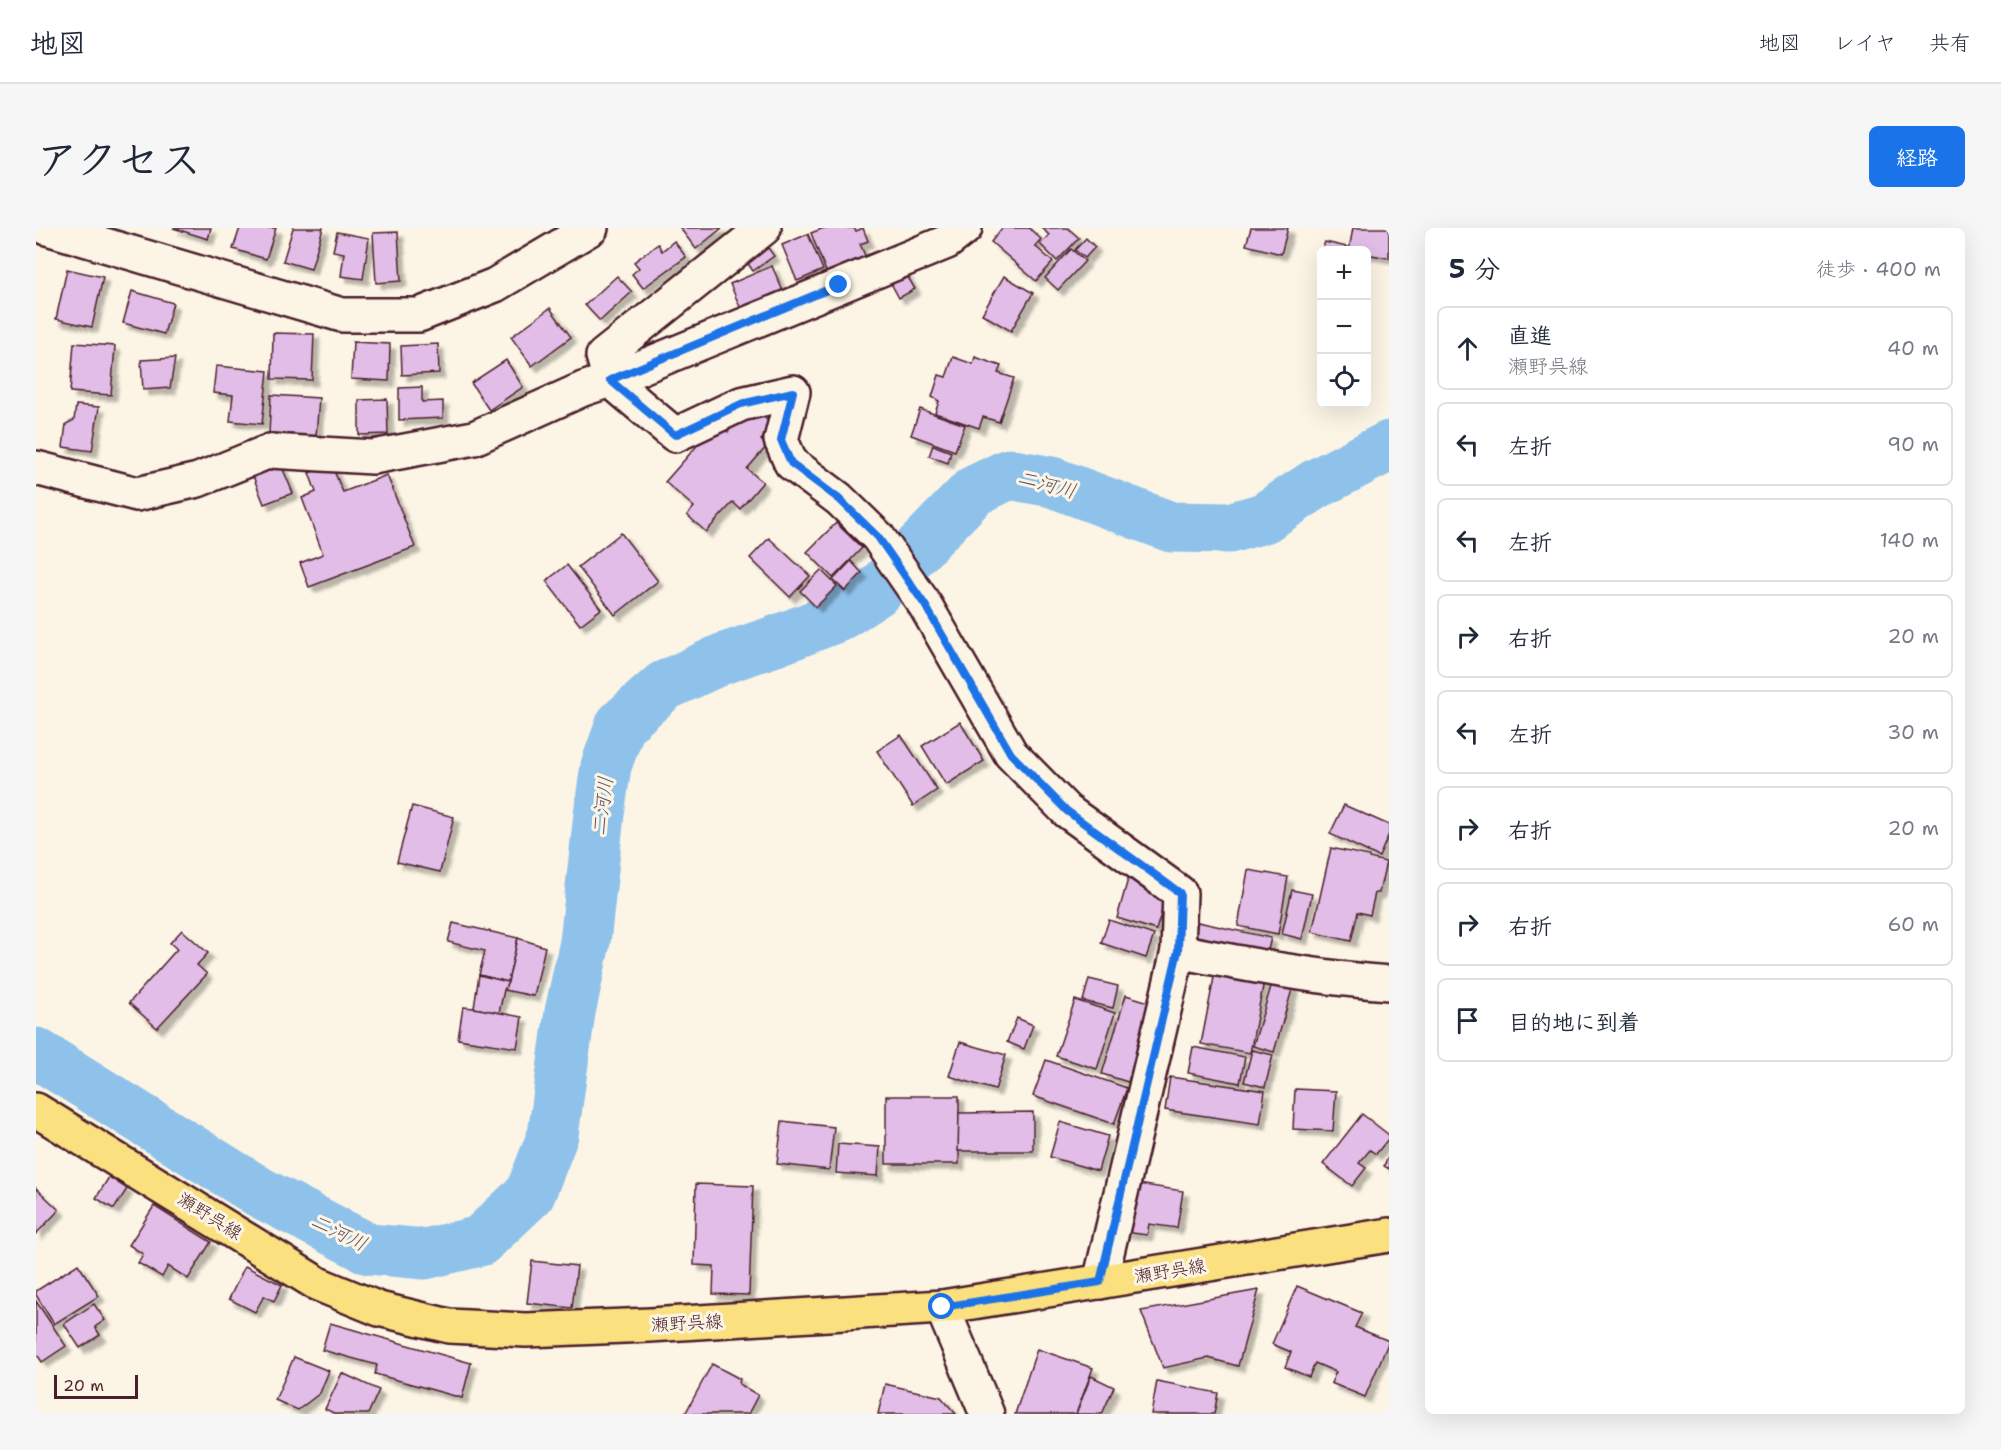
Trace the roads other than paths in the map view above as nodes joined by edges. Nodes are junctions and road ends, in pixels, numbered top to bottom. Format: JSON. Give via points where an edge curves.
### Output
{"nodes":[{"id":1,"x":47,"y":228,"type":"edge"},
{"id":2,"x":591,"y":228,"type":"edge"},
{"id":3,"x":764,"y":228,"type":"edge"},
{"id":4,"x":965,"y":228,"type":"edge"},
{"id":5,"x":610,"y":380,"type":"junction"},
{"id":6,"x":36,"y":468,"type":"edge"},
{"id":7,"x":1178,"y":951,"type":"junction"},
{"id":8,"x":1389,"y":983,"type":"edge"},
{"id":9,"x":36,"y":1110,"type":"edge"},
{"id":10,"x":1389,"y":1235,"type":"edge"},
{"id":11,"x":1100,"y":1282,"type":"junction"},
{"id":12,"x":942,"y":1307,"type":"junction"},
{"id":13,"x":987,"y":1414,"type":"edge"}],
"edges":[{"from":1,"to":2,"type":"street","via":[[342,315],[419,315],[495,285]]},
{"from":3,"to":5,"type":"street","via":[[603,356]]},
{"from":4,"to":5,"type":"street","via":[[947,242]]},
{"from":5,"to":6,"type":"street","via":[[474,438],[373,457],[270,450],[198,480],[136,494]]},
{"from":5,"to":7,"type":"street","via":[[675,435],[741,404],[793,392],[781,440],[791,463],[839,499],[878,537],[925,605],[1011,754],[1067,811],[1180,893]]},
{"from":7,"to":8,"type":"street","via":[[1270,969]]},
{"from":7,"to":11,"type":"street"},
{"from":9,"to":12,"type":"main road","name":"瀬野呉線","via":[[318,1284],[379,1309],[449,1326],[537,1330]]},
{"from":10,"to":11,"type":"main road","name":"瀬野呉線"},
{"from":11,"to":12,"type":"main road","name":"瀬野呉線"},
{"from":12,"to":13,"type":"street"}]}
